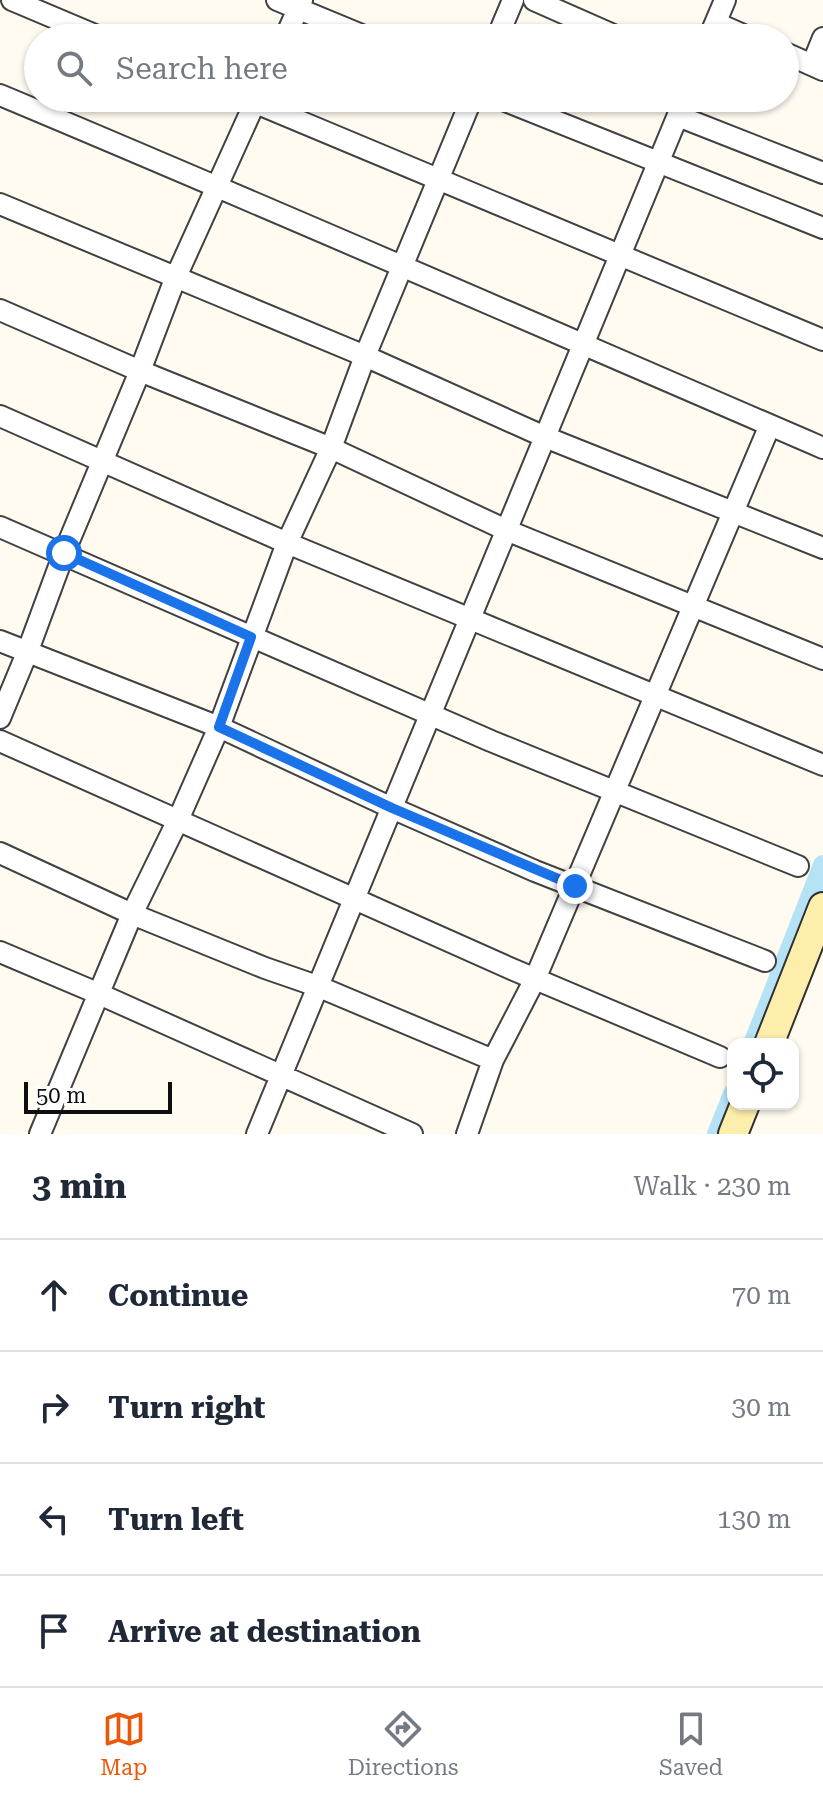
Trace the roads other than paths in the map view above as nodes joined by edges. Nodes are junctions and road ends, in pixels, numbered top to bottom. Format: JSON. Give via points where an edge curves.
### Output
{"nodes":[{"id":1,"x":12,"y":0,"type":"edge"},
{"id":2,"x":277,"y":0,"type":"edge"},
{"id":3,"x":513,"y":0,"type":"edge"},
{"id":4,"x":534,"y":0,"type":"edge"},
{"id":5,"x":725,"y":0,"type":"edge"},
{"id":6,"x":300,"y":4,"type":"edge"},
{"id":7,"x":69,"y":24,"type":"edge"},
{"id":8,"x":291,"y":24,"type":"edge"},
{"id":9,"x":341,"y":24,"type":"edge"},
{"id":10,"x":503,"y":24,"type":"edge"},
{"id":11,"x":588,"y":24,"type":"edge"},
{"id":12,"x":715,"y":24,"type":"edge"},
{"id":13,"x":823,"y":38,"type":"edge"},
{"id":14,"x":799,"y":59,"type":"edge"},
{"id":15,"x":818,"y":68,"type":"edge"},
{"id":16,"x":0,"y":95,"type":"edge"},
{"id":17,"x":24,"y":105,"type":"edge"},
{"id":18,"x":41,"y":112,"type":"edge"},
{"id":19,"x":247,"y":112,"type":"edge"},
{"id":20,"x":280,"y":112,"type":"edge"},
{"id":21,"x":466,"y":112,"type":"edge"},
{"id":22,"x":533,"y":112,"type":"edge"},
{"id":23,"x":679,"y":112,"type":"edge"},
{"id":24,"x":692,"y":112,"type":"edge"},
{"id":25,"x":659,"y":162,"type":"junction"},
{"id":26,"x":823,"y":173,"type":"edge"},
{"id":27,"x":438,"y":179,"type":"junction"},
{"id":28,"x":219,"y":186,"type":"junction"},
{"id":29,"x":0,"y":204,"type":"edge"},
{"id":30,"x":823,"y":228,"type":"edge"},
{"id":31,"x":620,"y":255,"type":"junction"},
{"id":32,"x":402,"y":268,"type":"junction"},
{"id":33,"x":175,"y":279,"type":"junction"},
{"id":34,"x":0,"y":310,"type":"edge"},
{"id":35,"x":823,"y":340,"type":"edge"},
{"id":36,"x":583,"y":345,"type":"junction"},
{"id":37,"x":365,"y":356,"type":"junction"},
{"id":38,"x":140,"y":371,"type":"junction"},
{"id":39,"x":0,"y":416,"type":"edge"},
{"id":40,"x":770,"y":425,"type":"junction"},
{"id":41,"x":545,"y":437,"type":"junction"},
{"id":42,"x":331,"y":448,"type":"junction"},
{"id":43,"x":823,"y":448,"type":"edge"},
{"id":44,"x":104,"y":460,"type":"junction"},
{"id":45,"x":733,"y":512,"type":"junction"},
{"id":46,"x":0,"y":527,"type":"edge"},
{"id":47,"x":506,"y":530,"type":"junction"},
{"id":48,"x":287,"y":543,"type":"junction"},
{"id":49,"x":823,"y":548,"type":"edge"},
{"id":50,"x":64,"y":553,"type":"junction"},
{"id":51,"x":693,"y":606,"type":"junction"},
{"id":52,"x":470,"y":618,"type":"junction"},
{"id":53,"x":251,"y":637,"type":"junction"},
{"id":54,"x":0,"y":641,"type":"edge"},
{"id":55,"x":27,"y":653,"type":"junction"},
{"id":56,"x":823,"y":659,"type":"edge"},
{"id":57,"x":656,"y":695,"type":"junction"},
{"id":58,"x":432,"y":714,"type":"junction"},
{"id":59,"x":0,"y":718,"type":"edge"},
{"id":60,"x":219,"y":727,"type":"junction"},
{"id":61,"x":0,"y":741,"type":"edge"},
{"id":62,"x":823,"y":765,"type":"edge"},
{"id":63,"x":615,"y":791,"type":"junction"},
{"id":64,"x":392,"y":808,"type":"junction"},
{"id":65,"x":178,"y":820,"type":"junction"},
{"id":66,"x":0,"y":853,"type":"edge"},
{"id":67,"x":798,"y":866,"type":"dead end"},
{"id":68,"x":575,"y":886,"type":"junction"},
{"id":69,"x":355,"y":898,"type":"junction"},
{"id":70,"x":823,"y":907,"type":"edge"},
{"id":71,"x":132,"y":914,"type":"junction"},
{"id":72,"x":0,"y":952,"type":"edge"},
{"id":73,"x":765,"y":961,"type":"dead end"},
{"id":74,"x":535,"y":979,"type":"junction"},
{"id":75,"x":317,"y":986,"type":"junction"},
{"id":76,"x":97,"y":993,"type":"junction"},
{"id":77,"x":771,"y":1038,"type":"edge"},
{"id":78,"x":720,"y":1057,"type":"dead end"},
{"id":79,"x":493,"y":1060,"type":"junction"},
{"id":80,"x":281,"y":1076,"type":"junction"},
{"id":81,"x":743,"y":1110,"type":"edge"},
{"id":82,"x":40,"y":1134,"type":"edge"},
{"id":83,"x":257,"y":1134,"type":"edge"},
{"id":84,"x":412,"y":1134,"type":"edge"},
{"id":85,"x":467,"y":1134,"type":"edge"},
{"id":86,"x":733,"y":1134,"type":"edge"}],
"edges":[{"from":1,"to":7,"type":"street"},
{"from":2,"to":6,"type":"street"},
{"from":3,"to":10,"type":"street"},
{"from":4,"to":11,"type":"street"},
{"from":5,"to":12,"type":"street"},
{"from":6,"to":8,"type":"street"},
{"from":6,"to":9,"type":"street"},
{"from":13,"to":15,"type":"street"},
{"from":14,"to":15,"type":"street"},
{"from":16,"to":17,"type":"street"},
{"from":18,"to":28,"type":"street"},
{"from":19,"to":28,"type":"street"},
{"from":20,"to":27,"type":"street"},
{"from":21,"to":27,"type":"street"},
{"from":22,"to":25,"type":"street"},
{"from":23,"to":25,"type":"street"},
{"from":24,"to":26,"type":"street"},
{"from":25,"to":30,"type":"street"},
{"from":25,"to":31,"type":"street"},
{"from":27,"to":31,"type":"street"},
{"from":27,"to":32,"type":"street"},
{"from":28,"to":32,"type":"street"},
{"from":28,"to":33,"type":"street"},
{"from":29,"to":33,"type":"street"},
{"from":31,"to":35,"type":"street"},
{"from":31,"to":36,"type":"street"},
{"from":32,"to":36,"type":"street"},
{"from":32,"to":37,"type":"street"},
{"from":33,"to":37,"type":"street"},
{"from":33,"to":38,"type":"street"},
{"from":34,"to":38,"type":"street"},
{"from":36,"to":40,"type":"street"},
{"from":36,"to":41,"type":"street"},
{"from":37,"to":41,"type":"street"},
{"from":37,"to":42,"type":"street"},
{"from":38,"to":42,"type":"street"},
{"from":38,"to":44,"type":"street"},
{"from":39,"to":44,"type":"street"},
{"from":40,"to":43,"type":"street"},
{"from":40,"to":45,"type":"street"},
{"from":41,"to":45,"type":"street"},
{"from":41,"to":47,"type":"street"},
{"from":42,"to":47,"type":"street"},
{"from":42,"to":48,"type":"street"},
{"from":44,"to":48,"type":"street"},
{"from":44,"to":50,"type":"street"},
{"from":45,"to":49,"type":"street"},
{"from":45,"to":51,"type":"street"},
{"from":46,"to":50,"type":"street"},
{"from":47,"to":51,"type":"street"},
{"from":47,"to":52,"type":"street"},
{"from":48,"to":52,"type":"street"},
{"from":48,"to":53,"type":"street"},
{"from":50,"to":53,"type":"street"},
{"from":50,"to":55,"type":"street"},
{"from":51,"to":56,"type":"street"},
{"from":51,"to":57,"type":"street"},
{"from":52,"to":57,"type":"street"},
{"from":52,"to":58,"type":"street"},
{"from":53,"to":58,"type":"street"},
{"from":53,"to":60,"type":"street"},
{"from":54,"to":55,"type":"street"},
{"from":55,"to":59,"type":"street"},
{"from":55,"to":60,"type":"street"},
{"from":57,"to":62,"type":"street"},
{"from":57,"to":63,"type":"street"},
{"from":58,"to":63,"type":"street"},
{"from":58,"to":64,"type":"street"},
{"from":60,"to":64,"type":"street"},
{"from":60,"to":65,"type":"street"},
{"from":61,"to":65,"type":"street"},
{"from":63,"to":67,"type":"street"},
{"from":63,"to":68,"type":"street"},
{"from":64,"to":68,"type":"street"},
{"from":64,"to":69,"type":"street"},
{"from":65,"to":69,"type":"street"},
{"from":65,"to":71,"type":"street"},
{"from":66,"to":71,"type":"street"},
{"from":68,"to":73,"type":"street"},
{"from":68,"to":74,"type":"street"},
{"from":69,"to":74,"type":"street"},
{"from":69,"to":75,"type":"street"},
{"from":70,"to":77,"type":"street"},
{"from":71,"to":75,"type":"street"},
{"from":71,"to":76,"type":"street"},
{"from":72,"to":76,"type":"street"},
{"from":74,"to":78,"type":"street"},
{"from":74,"to":79,"type":"street"},
{"from":75,"to":79,"type":"street"},
{"from":75,"to":80,"type":"street"},
{"from":76,"to":80,"type":"street"},
{"from":76,"to":82,"type":"street"},
{"from":79,"to":85,"type":"street"},
{"from":80,"to":83,"type":"street"},
{"from":80,"to":84,"type":"street"},
{"from":81,"to":86,"type":"street"}]}
